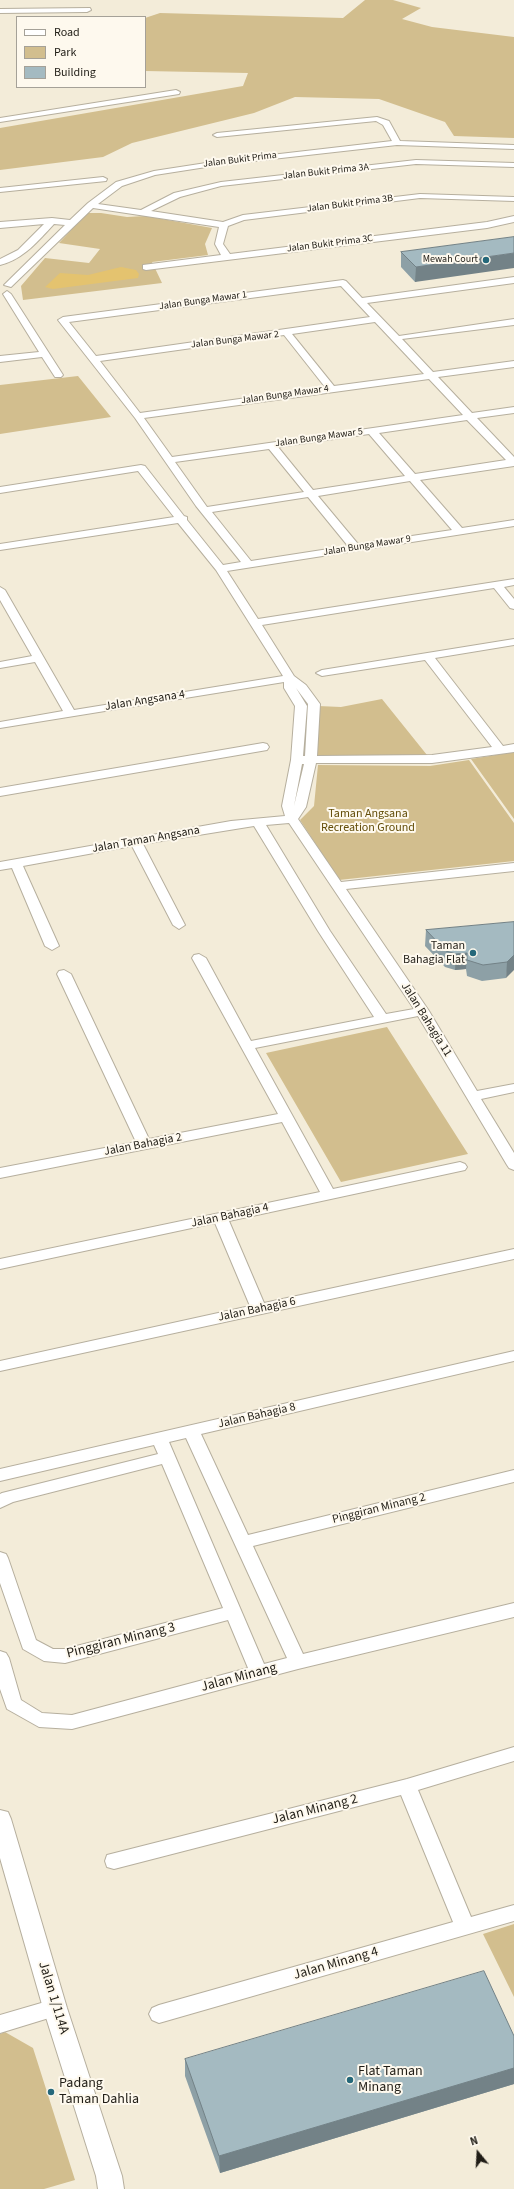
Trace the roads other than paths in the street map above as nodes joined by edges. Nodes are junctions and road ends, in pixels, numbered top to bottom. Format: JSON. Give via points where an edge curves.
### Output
{"nodes":[{"id":1,"x":87,"y":10,"type":"dead end"},
{"id":2,"x":0,"y":11,"type":"edge"},
{"id":3,"x":176,"y":92,"type":"dead end"},
{"id":4,"x":0,"y":120,"type":"edge"},
{"id":5,"x":217,"y":135,"type":"dead end"},
{"id":6,"x":397,"y":143,"type":"junction"},
{"id":7,"x":514,"y":147,"type":"edge"},
{"id":8,"x":514,"y":165,"type":"edge"},
{"id":9,"x":103,"y":179,"type":"dead end"},
{"id":10,"x":0,"y":190,"type":"edge"},
{"id":11,"x":514,"y":199,"type":"edge"},
{"id":12,"x":91,"y":205,"type":"junction"},
{"id":13,"x":143,"y":212,"type":"junction"},
{"id":14,"x":514,"y":218,"type":"edge"},
{"id":15,"x":52,"y":221,"type":"junction"},
{"id":16,"x":72,"y":223,"type":"junction"},
{"id":17,"x":0,"y":225,"type":"edge"},
{"id":18,"x":224,"y":225,"type":"junction"},
{"id":19,"x":227,"y":257,"type":"junction"},
{"id":20,"x":0,"y":262,"type":"edge"},
{"id":21,"x":146,"y":266,"type":"dead end"},
{"id":22,"x":514,"y":280,"type":"edge"},
{"id":23,"x":4,"y":290,"type":"edge"},
{"id":24,"x":360,"y":301,"type":"junction"},
{"id":25,"x":377,"y":319,"type":"junction"},
{"id":26,"x":514,"y":322,"type":"edge"},
{"id":27,"x":287,"y":333,"type":"junction"},
{"id":28,"x":403,"y":337,"type":"dead end"},
{"id":29,"x":42,"y":354,"type":"junction"},
{"id":30,"x":0,"y":359,"type":"edge"},
{"id":31,"x":93,"y":359,"type":"junction"},
{"id":32,"x":514,"y":364,"type":"edge"},
{"id":33,"x":58,"y":375,"type":"dead end"},
{"id":34,"x":433,"y":376,"type":"junction"},
{"id":35,"x":331,"y":389,"type":"junction"},
{"id":36,"x":514,"y":410,"type":"edge"},
{"id":37,"x":138,"y":416,"type":"junction"},
{"id":38,"x":470,"y":416,"type":"junction"},
{"id":39,"x":371,"y":430,"type":"junction"},
{"id":40,"x":271,"y":445,"type":"junction"},
{"id":41,"x":169,"y":460,"type":"junction"},
{"id":42,"x":513,"y":463,"type":"edge"},
{"id":43,"x":414,"y":477,"type":"junction"},
{"id":44,"x":0,"y":490,"type":"edge"},
{"id":45,"x":309,"y":493,"type":"junction"},
{"id":46,"x":205,"y":510,"type":"junction"},
{"id":47,"x":183,"y":519,"type":"junction"},
{"id":48,"x":514,"y":523,"type":"edge"},
{"id":49,"x":460,"y":532,"type":"junction"},
{"id":50,"x":0,"y":547,"type":"edge"},
{"id":51,"x":355,"y":548,"type":"junction"},
{"id":52,"x":248,"y":564,"type":"junction"},
{"id":53,"x":220,"y":569,"type":"junction"},
{"id":54,"x":514,"y":582,"type":"edge"},
{"id":55,"x":496,"y":584,"type":"junction"},
{"id":56,"x":0,"y":590,"type":"edge"},
{"id":57,"x":4,"y":603,"type":"edge"},
{"id":58,"x":514,"y":606,"type":"edge"},
{"id":59,"x":256,"y":623,"type":"junction"},
{"id":60,"x":514,"y":642,"type":"edge"},
{"id":61,"x":428,"y":656,"type":"junction"},
{"id":62,"x":39,"y":658,"type":"junction"},
{"id":63,"x":0,"y":665,"type":"edge"},
{"id":64,"x":322,"y":673,"type":"dead end"},
{"id":65,"x":290,"y":678,"type":"junction"},
{"id":66,"x":70,"y":713,"type":"junction"},
{"id":67,"x":0,"y":725,"type":"edge"},
{"id":68,"x":264,"y":747,"type":"dead end"},
{"id":69,"x":514,"y":748,"type":"edge"},
{"id":70,"x":500,"y":750,"type":"junction"},
{"id":71,"x":296,"y":760,"type":"junction"},
{"id":72,"x":310,"y":760,"type":"junction"},
{"id":73,"x":0,"y":792,"type":"edge"},
{"id":74,"x":292,"y":819,"type":"junction"},
{"id":75,"x":258,"y":822,"type":"junction"},
{"id":76,"x":136,"y":842,"type":"junction"},
{"id":77,"x":16,"y":863,"type":"junction"},
{"id":78,"x":0,"y":866,"type":"edge"},
{"id":79,"x":514,"y":867,"type":"edge"},
{"id":80,"x":338,"y":886,"type":"junction"},
{"id":81,"x":179,"y":924,"type":"dead end"},
{"id":82,"x":52,"y":946,"type":"dead end"},
{"id":83,"x":199,"y":958,"type":"dead end"},
{"id":84,"x":64,"y":974,"type":"dead end"},
{"id":85,"x":422,"y":1011,"type":"junction"},
{"id":86,"x":382,"y":1019,"type":"junction"},
{"id":87,"x":247,"y":1046,"type":"junction"},
{"id":88,"x":514,"y":1088,"type":"edge"},
{"id":89,"x":474,"y":1096,"type":"junction"},
{"id":90,"x":286,"y":1117,"type":"junction"},
{"id":91,"x":146,"y":1145,"type":"junction"},
{"id":92,"x":514,"y":1166,"type":"edge"},
{"id":93,"x":460,"y":1167,"type":"dead end"},
{"id":94,"x":0,"y":1173,"type":"edge"},
{"id":95,"x":329,"y":1195,"type":"junction"},
{"id":96,"x":220,"y":1218,"type":"junction"},
{"id":97,"x":514,"y":1254,"type":"edge"},
{"id":98,"x":0,"y":1264,"type":"edge"},
{"id":99,"x":259,"y":1310,"type":"junction"},
{"id":100,"x":514,"y":1356,"type":"edge"},
{"id":101,"x":0,"y":1366,"type":"edge"},
{"id":102,"x":191,"y":1431,"type":"junction"},
{"id":103,"x":160,"y":1439,"type":"junction"},
{"id":104,"x":168,"y":1458,"type":"junction"},
{"id":105,"x":0,"y":1475,"type":"edge"},
{"id":106,"x":514,"y":1476,"type":"edge"},
{"id":107,"x":0,"y":1502,"type":"edge"},
{"id":108,"x":244,"y":1542,"type":"junction"},
{"id":109,"x":0,"y":1558,"type":"edge"},
{"id":110,"x":514,"y":1610,"type":"edge"},
{"id":111,"x":234,"y":1612,"type":"junction"},
{"id":112,"x":0,"y":1658,"type":"edge"},
{"id":113,"x":298,"y":1662,"type":"junction"},
{"id":114,"x":258,"y":1673,"type":"junction"},
{"id":115,"x":514,"y":1754,"type":"edge"},
{"id":116,"x":406,"y":1786,"type":"junction"},
{"id":117,"x":1,"y":1828,"type":"edge"},
{"id":118,"x":114,"y":1861,"type":"dead end"},
{"id":119,"x":514,"y":1913,"type":"edge"},
{"id":120,"x":465,"y":1927,"type":"junction"},
{"id":121,"x":55,"y":2008,"type":"junction"},
{"id":122,"x":159,"y":2014,"type":"dead end"},
{"id":123,"x":0,"y":2024,"type":"edge"},
{"id":124,"x":113,"y":2185,"type":"edge"}],
"edges":[{"from":1,"to":2,"type":"street"},
{"from":3,"to":4,"type":"street"},
{"from":5,"to":6,"type":"street","via":[[377,119],[386,123]]},
{"from":6,"to":7,"type":"street","name":"Jalan Bukit Prima"},
{"from":6,"to":12,"type":"street","name":"Jalan Bukit Prima","via":[[181,168],[119,184]]},
{"from":8,"to":13,"type":"street","name":"Jalan Bukit Prima 3A","via":[[416,162],[221,184],[177,195]]},
{"from":9,"to":10,"type":"street"},
{"from":11,"to":18,"type":"street","name":"Jalan Bukit Prima 3B","via":[[420,196],[244,218]]},
{"from":12,"to":13,"type":"street"},
{"from":12,"to":16,"type":"street","name":"Jalan Bukit Prima"},
{"from":13,"to":18,"type":"street"},
{"from":14,"to":19,"type":"street","name":"Jalan Bukit Prima 3C","via":[[487,225]]},
{"from":15,"to":16,"type":"street"},
{"from":15,"to":17,"type":"street"},
{"from":15,"to":20,"type":"street","via":[[8,261]]},
{"from":16,"to":23,"type":"street","name":"Jalan Bukit Prima"},
{"from":18,"to":19,"type":"street","via":[[218,244]]},
{"from":19,"to":21,"type":"street","name":"Jalan Bukit Prima 3C"},
{"from":22,"to":24,"type":"street"},
{"from":23,"to":29,"type":"street"},
{"from":24,"to":25,"type":"street"},
{"from":24,"to":31,"type":"street","name":"Jalan Bunga Mawar 1","via":[[343,283],[63,320]]},
{"from":25,"to":27,"type":"street","name":"Jalan Bunga Mawar 2"},
{"from":25,"to":34,"type":"street"},
{"from":26,"to":28,"type":"street"},
{"from":27,"to":31,"type":"street","name":"Jalan Bunga Mawar 2"},
{"from":27,"to":35,"type":"street"},
{"from":29,"to":30,"type":"street"},
{"from":29,"to":33,"type":"street"},
{"from":31,"to":37,"type":"street"},
{"from":32,"to":34,"type":"street","name":"Jalan Bunga Mawar 4"},
{"from":34,"to":35,"type":"street","name":"Jalan Bunga Mawar 4"},
{"from":34,"to":38,"type":"street"},
{"from":35,"to":37,"type":"street","name":"Jalan Bunga Mawar 4"},
{"from":36,"to":38,"type":"street","name":"Jalan Bunga Mawar 5"},
{"from":37,"to":41,"type":"street"},
{"from":38,"to":39,"type":"street","name":"Jalan Bunga Mawar 5"},
{"from":38,"to":42,"type":"street"},
{"from":39,"to":40,"type":"street","name":"Jalan Bunga Mawar 5"},
{"from":39,"to":43,"type":"street"},
{"from":40,"to":41,"type":"street","name":"Jalan Bunga Mawar 5"},
{"from":40,"to":45,"type":"street"},
{"from":41,"to":46,"type":"street"},
{"from":42,"to":43,"type":"street"},
{"from":43,"to":45,"type":"street"},
{"from":43,"to":49,"type":"street"},
{"from":44,"to":47,"type":"street","via":[[142,468]]},
{"from":45,"to":46,"type":"street"},
{"from":45,"to":51,"type":"street"},
{"from":46,"to":52,"type":"street"},
{"from":47,"to":50,"type":"street"},
{"from":47,"to":53,"type":"street"},
{"from":48,"to":49,"type":"street","name":"Jalan Bunga Mawar 9"},
{"from":49,"to":51,"type":"street","name":"Jalan Bunga Mawar 9"},
{"from":51,"to":52,"type":"street","name":"Jalan Bunga Mawar 9"},
{"from":52,"to":53,"type":"street","name":"Jalan Bunga Mawar 9"},
{"from":53,"to":59,"type":"street"},
{"from":54,"to":55,"type":"street"},
{"from":55,"to":58,"type":"street"},
{"from":55,"to":59,"type":"street"},
{"from":56,"to":57,"type":"street"},
{"from":57,"to":62,"type":"street"},
{"from":59,"to":65,"type":"street"},
{"from":60,"to":61,"type":"street"},
{"from":61,"to":64,"type":"street"},
{"from":61,"to":70,"type":"street"},
{"from":62,"to":63,"type":"street"},
{"from":62,"to":66,"type":"street"},
{"from":65,"to":66,"type":"street","name":"Jalan Angsana 4"},
{"from":65,"to":71,"type":"street","via":[[290,688],[301,706]]},
{"from":65,"to":72,"type":"street","via":[[302,687],[314,704]]},
{"from":66,"to":67,"type":"street","name":"Jalan Angsana 4"},
{"from":68,"to":73,"type":"street"},
{"from":69,"to":70,"type":"street"},
{"from":70,"to":72,"type":"street","via":[[432,759]]},
{"from":71,"to":72,"type":"street"},
{"from":71,"to":74,"type":"street","via":[[288,806]]},
{"from":72,"to":74,"type":"street","via":[[300,807]]},
{"from":74,"to":75,"type":"street","name":"Jalan Taman Angsana"},
{"from":74,"to":80,"type":"street","name":"Jalan Bahagia 11"},
{"from":75,"to":76,"type":"street","name":"Jalan Taman Angsana"},
{"from":75,"to":86,"type":"street","via":[[324,931]]},
{"from":76,"to":77,"type":"street","name":"Jalan Taman Angsana"},
{"from":76,"to":81,"type":"street"},
{"from":77,"to":78,"type":"street","name":"Jalan Taman Angsana"},
{"from":77,"to":82,"type":"street"},
{"from":79,"to":80,"type":"street"},
{"from":80,"to":85,"type":"street","name":"Jalan Bahagia 11"},
{"from":83,"to":87,"type":"street"},
{"from":84,"to":91,"type":"street"},
{"from":85,"to":86,"type":"street"},
{"from":85,"to":89,"type":"street","name":"Jalan Bahagia 11"},
{"from":86,"to":87,"type":"street"},
{"from":87,"to":90,"type":"street"},
{"from":88,"to":89,"type":"street"},
{"from":89,"to":92,"type":"street","name":"Jalan Bahagia 11"},
{"from":90,"to":91,"type":"street","name":"Jalan Bahagia 2"},
{"from":90,"to":95,"type":"street"},
{"from":91,"to":94,"type":"street","name":"Jalan Bahagia 2"},
{"from":93,"to":95,"type":"street","name":"Jalan Bahagia 4"},
{"from":95,"to":96,"type":"street","name":"Jalan Bahagia 4"},
{"from":96,"to":98,"type":"street","name":"Jalan Bahagia 4"},
{"from":96,"to":99,"type":"street"},
{"from":97,"to":99,"type":"street","name":"Jalan Bahagia 6"},
{"from":99,"to":101,"type":"street","name":"Jalan Bahagia 6"},
{"from":100,"to":102,"type":"street","name":"Jalan Bahagia 8"},
{"from":102,"to":103,"type":"street","name":"Jalan Bahagia 8"},
{"from":102,"to":108,"type":"street"},
{"from":103,"to":104,"type":"street"},
{"from":103,"to":105,"type":"street","name":"Jalan Bahagia 8"},
{"from":104,"to":107,"type":"street","via":[[8,1497]]},
{"from":104,"to":111,"type":"street"},
{"from":106,"to":108,"type":"street","name":"Pinggiran Minang 2"},
{"from":108,"to":113,"type":"street"},
{"from":109,"to":111,"type":"street","name":"Pinggiran Minang 3","via":[[29,1644],[50,1656],[65,1656]]},
{"from":110,"to":113,"type":"street","name":"Jalan Minang"},
{"from":111,"to":114,"type":"street"},
{"from":112,"to":114,"type":"street","name":"Jalan Minang","via":[[13,1704],[40,1720],[55,1722],[72,1722]]},
{"from":113,"to":114,"type":"street","name":"Jalan Minang"},
{"from":115,"to":116,"type":"street","name":"Jalan Minang 2"},
{"from":116,"to":118,"type":"street","name":"Jalan Minang 2"},
{"from":116,"to":120,"type":"street"},
{"from":117,"to":121,"type":"street","name":"Jalan 1/114A"},
{"from":119,"to":120,"type":"street","name":"Jalan Minang 4"},
{"from":120,"to":122,"type":"street","name":"Jalan Minang 4"},
{"from":121,"to":123,"type":"street"},
{"from":121,"to":124,"type":"street","name":"Jalan 1/114A"}]}
